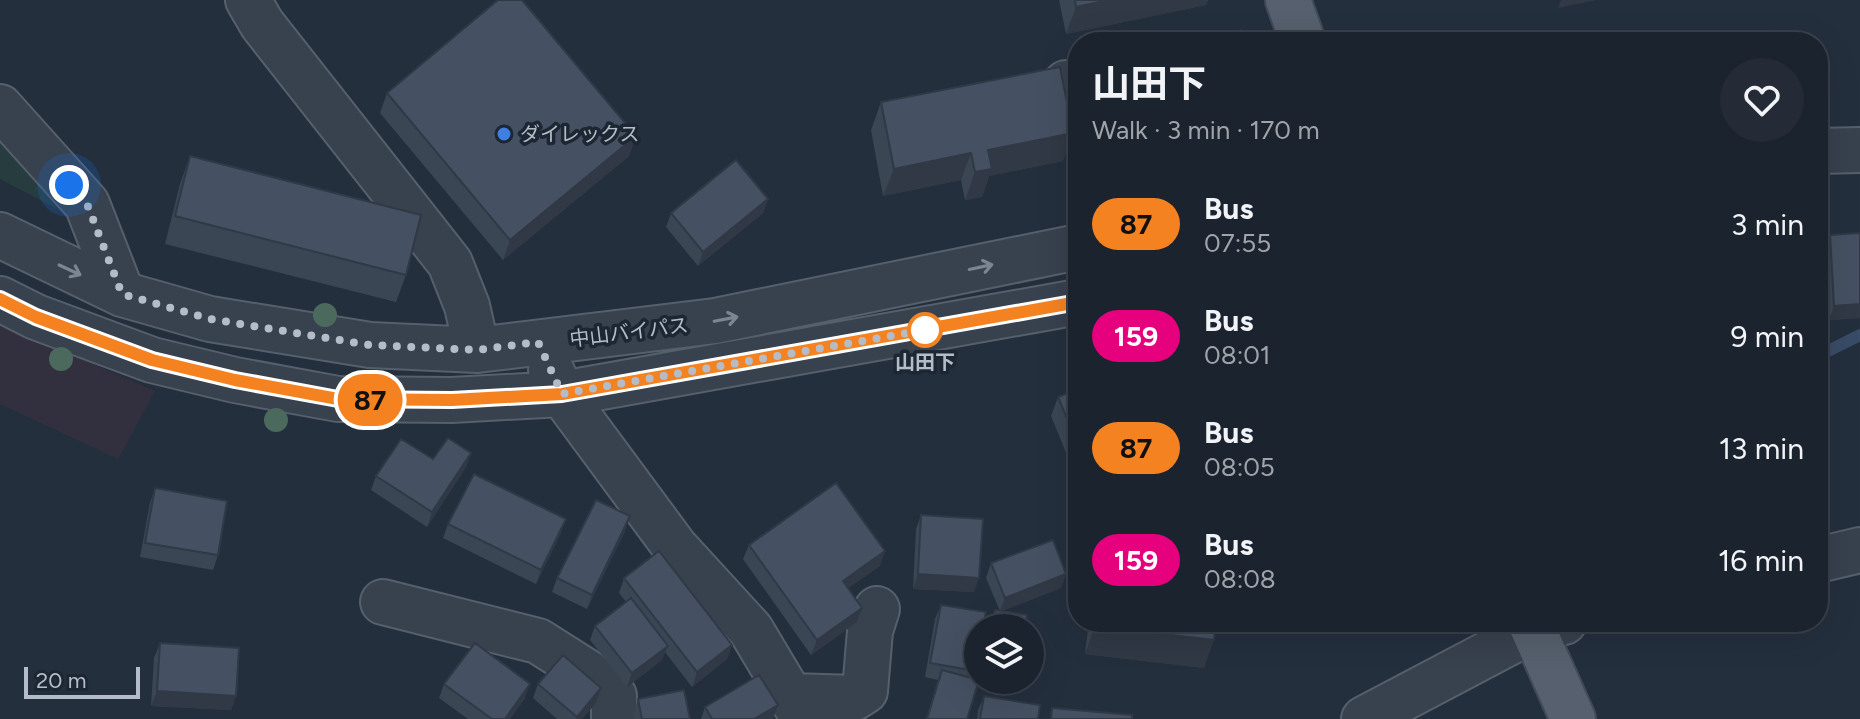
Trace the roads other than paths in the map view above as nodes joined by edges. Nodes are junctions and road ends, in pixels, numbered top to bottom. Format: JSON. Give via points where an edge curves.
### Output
{"nodes":[{"id":1,"x":248,"y":0,"type":"edge"},
{"id":2,"x":1288,"y":0,"type":"edge"},
{"id":3,"x":1299,"y":32,"type":"edge"},
{"id":4,"x":1066,"y":83,"type":"edge"},
{"id":5,"x":1068,"y":90,"type":"edge"},
{"id":6,"x":0,"y":107,"type":"edge"},
{"id":7,"x":1860,"y":150,"type":"edge"},
{"id":8,"x":1828,"y":151,"type":"edge"},
{"id":9,"x":0,"y":235,"type":"edge"},
{"id":10,"x":1068,"y":249,"type":"edge"},
{"id":11,"x":122,"y":294,"type":"junction"},
{"id":12,"x":0,"y":299,"type":"edge"},
{"id":13,"x":1068,"y":304,"type":"edge"},
{"id":14,"x":538,"y":342,"type":"junction"},
{"id":15,"x":477,"y":350,"type":"junction"},
{"id":16,"x":562,"y":394,"type":"junction"},
{"id":17,"x":1860,"y":550,"type":"edge"},
{"id":18,"x":1828,"y":558,"type":"edge"},
{"id":19,"x":383,"y":602,"type":"dead end"},
{"id":20,"x":877,"y":609,"type":"dead end"},
{"id":21,"x":1530,"y":632,"type":"edge"},
{"id":22,"x":1545,"y":632,"type":"edge"},
{"id":23,"x":798,"y":707,"type":"edge"},
{"id":24,"x":614,"y":719,"type":"edge"},
{"id":25,"x":1364,"y":719,"type":"edge"},
{"id":26,"x":1573,"y":719,"type":"edge"}],
"edges":[{"from":1,"to":15,"type":"street","via":[[450,263]]},
{"from":2,"to":3,"type":"main road"},
{"from":4,"to":5,"type":"street"},
{"from":6,"to":11,"type":"street","via":[[87,204]]},
{"from":7,"to":8,"type":"street"},
{"from":9,"to":11,"type":"street","name":"中山バイパス","one_way":true},
{"from":14,"to":10,"type":"street","name":"中山バイパス","one_way":true,"via":[[715,321]]},
{"from":11,"to":15,"type":"street","name":"中山バイパス","via":[[210,319],[370,345]]},
{"from":12,"to":16,"type":"street","via":[[152,360],[338,399]]},
{"from":13,"to":16,"type":"street"},
{"from":14,"to":15,"type":"street","name":"中山バイパス"},
{"from":14,"to":16,"type":"street"},
{"from":16,"to":23,"type":"street","via":[[675,547],[751,630]]},
{"from":17,"to":18,"type":"street"},
{"from":19,"to":24,"type":"street","via":[[538,641],[614,696]]},
{"from":20,"to":23,"type":"street","via":[[865,691],[854,698]]},
{"from":21,"to":25,"type":"street"},
{"from":22,"to":26,"type":"main road"}]}
